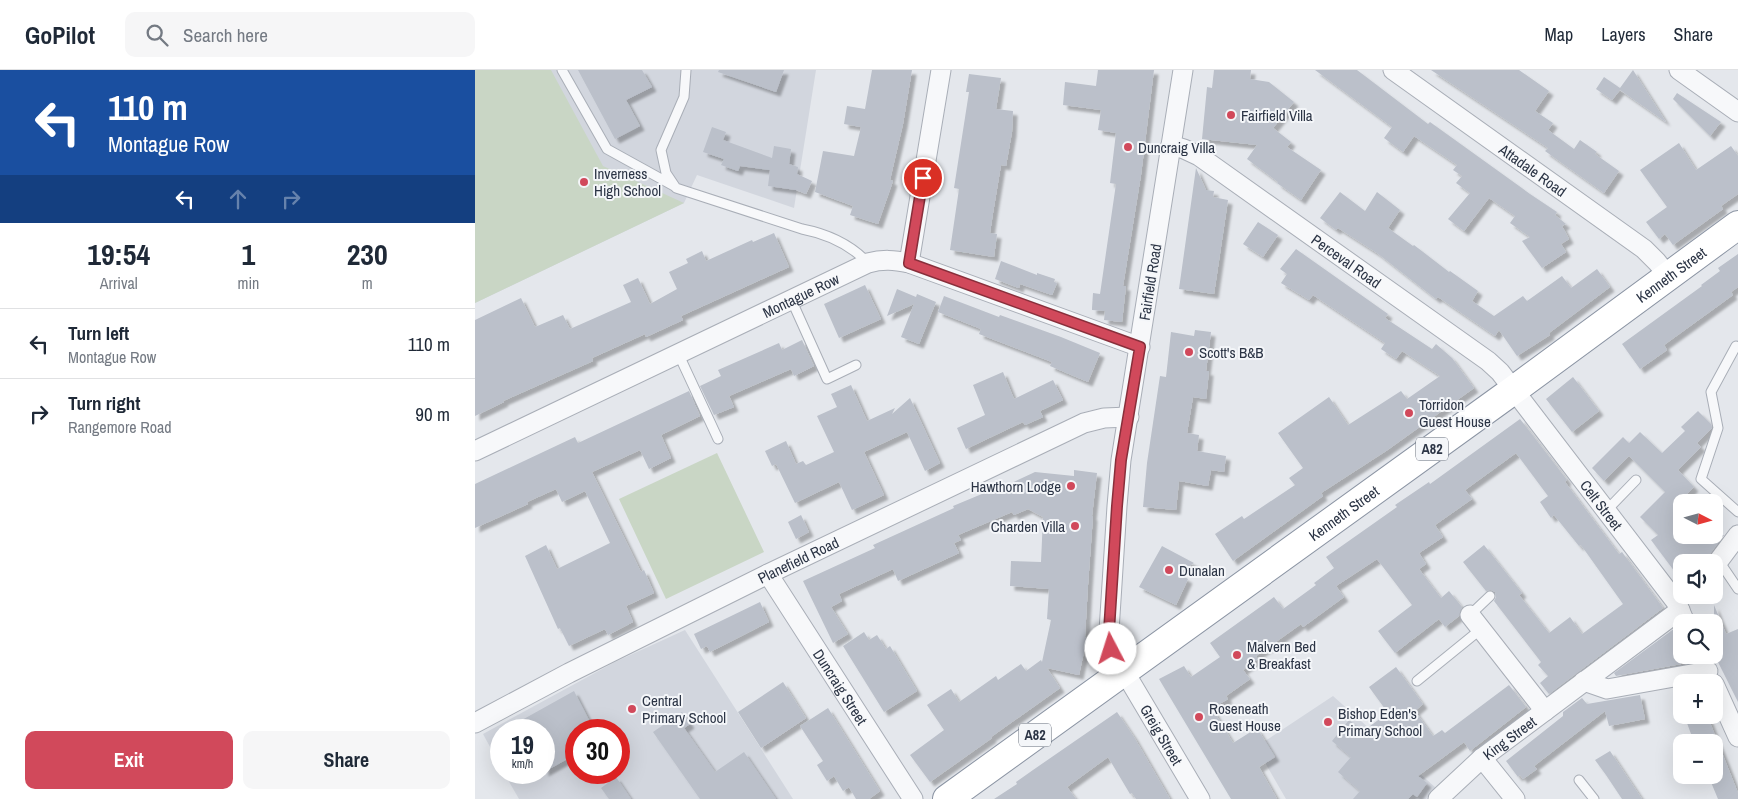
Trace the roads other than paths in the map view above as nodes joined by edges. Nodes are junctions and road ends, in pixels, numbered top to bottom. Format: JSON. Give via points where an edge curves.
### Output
{"nodes":[{"id":1,"x":563,"y":70,"type":"edge"},
{"id":2,"x":686,"y":70,"type":"edge"},
{"id":3,"x":941,"y":70,"type":"edge"},
{"id":4,"x":1183,"y":70,"type":"edge"},
{"id":5,"x":1393,"y":70,"type":"edge"},
{"id":6,"x":1679,"y":70,"type":"edge"},
{"id":7,"x":1738,"y":112,"type":"edge"},
{"id":8,"x":1171,"y":145,"type":"junction"},
{"id":9,"x":676,"y":188,"type":"junction"},
{"id":10,"x":1738,"y":225,"type":"edge"},
{"id":11,"x":868,"y":263,"type":"junction"},
{"id":12,"x":909,"y":263,"type":"junction"},
{"id":13,"x":1668,"y":276,"type":"junction"},
{"id":14,"x":791,"y":299,"type":"junction"},
{"id":15,"x":1736,"y":346,"type":"dead end"},
{"id":16,"x":1140,"y":347,"type":"junction"},
{"id":17,"x":678,"y":353,"type":"junction"},
{"id":18,"x":856,"y":365,"type":"dead end"},
{"id":19,"x":1515,"y":389,"type":"junction"},
{"id":20,"x":1129,"y":417,"type":"junction"},
{"id":21,"x":718,"y":439,"type":"dead end"},
{"id":22,"x":475,"y":451,"type":"edge"},
{"id":23,"x":1636,"y":480,"type":"dead end"},
{"id":24,"x":1607,"y":510,"type":"junction"},
{"id":25,"x":1738,"y":512,"type":"edge"},
{"id":26,"x":1738,"y":536,"type":"edge"},
{"id":27,"x":1723,"y":555,"type":"edge"},
{"id":28,"x":1723,"y":572,"type":"edge"},
{"id":29,"x":768,"y":574,"type":"junction"},
{"id":30,"x":1738,"y":589,"type":"edge"},
{"id":31,"x":1490,"y":596,"type":"dead end"},
{"id":32,"x":1681,"y":608,"type":"edge"},
{"id":33,"x":1476,"y":622,"type":"junction"},
{"id":34,"x":1123,"y":671,"type":"junction"},
{"id":35,"x":1709,"y":673,"type":"edge"},
{"id":36,"x":1417,"y":681,"type":"dead end"},
{"id":37,"x":1584,"y":681,"type":"junction"},
{"id":38,"x":1545,"y":711,"type":"junction"},
{"id":39,"x":475,"y":722,"type":"edge"},
{"id":40,"x":1738,"y":736,"type":"edge"},
{"id":41,"x":1482,"y":758,"type":"junction"},
{"id":42,"x":1579,"y":780,"type":"dead end"},
{"id":43,"x":913,"y":799,"type":"edge"},
{"id":44,"x":947,"y":799,"type":"edge"},
{"id":45,"x":1200,"y":799,"type":"edge"},
{"id":46,"x":1439,"y":799,"type":"edge"},
{"id":47,"x":1515,"y":799,"type":"edge"},
{"id":48,"x":1594,"y":799,"type":"edge"}],
"edges":[{"from":1,"to":9,"type":"lane","via":[[607,149]]},
{"from":2,"to":9,"type":"lane","via":[[683,98],[661,150],[666,173]]},
{"from":3,"to":12,"type":"street"},
{"from":4,"to":8,"type":"street","name":"Fairfield Road"},
{"from":5,"to":13,"type":"street","name":"Attadale Road","via":[[1645,249]]},
{"from":6,"to":7,"type":"street"},
{"from":8,"to":16,"type":"street","name":"Fairfield Road"},
{"from":8,"to":19,"type":"street","name":"Perceval Road","via":[[1199,156],[1488,361]]},
{"from":9,"to":11,"type":"lane","via":[[821,233],[858,252]]},
{"from":10,"to":13,"type":"highway","name":"Kenneth Street","number":"A82"},
{"from":11,"to":12,"type":"street","name":"Montague Row","via":[[895,260]]},
{"from":11,"to":14,"type":"street","name":"Montague Row"},
{"from":12,"to":16,"type":"street","name":"Montague Row"},
{"from":13,"to":19,"type":"highway","name":"Kenneth Street","number":"A82"},
{"from":14,"to":17,"type":"street","name":"Montague Row"},
{"from":14,"to":18,"type":"lane","via":[[827,379]]},
{"from":15,"to":25,"type":"lane","via":[[1711,392],[1718,428],[1701,479]]},
{"from":16,"to":20,"type":"street","name":"Fairfield Road"},
{"from":17,"to":21,"type":"lane"},
{"from":17,"to":22,"type":"street","name":"Montague Row"},
{"from":19,"to":24,"type":"street","name":"Celt Street"},
{"from":19,"to":34,"type":"highway","name":"Kenneth Street","number":"A82"},
{"from":20,"to":29,"type":"street","name":"Planefield Road","via":[[1084,423]]},
{"from":20,"to":34,"type":"street","name":"Fairfield Road","via":[[1121,460],[1109,631],[1111,649]]},
{"from":23,"to":24,"type":"lane"},
{"from":24,"to":32,"type":"street","name":"Celt Street"},
{"from":26,"to":27,"type":"street"},
{"from":28,"to":30,"type":"lane"},
{"from":29,"to":39,"type":"street","name":"Planefield Road"},
{"from":29,"to":43,"type":"street","name":"Duncraig Street"},
{"from":31,"to":33,"type":"lane"},
{"from":32,"to":37,"type":"street","name":"King Street"},
{"from":33,"to":36,"type":"lane"},
{"from":33,"to":38,"type":"street"},
{"from":34,"to":44,"type":"highway","name":"Kenneth Street","number":"A82"},
{"from":34,"to":45,"type":"street","name":"Greig Street"},
{"from":35,"to":37,"type":"street","via":[[1607,689]]},
{"from":35,"to":40,"type":"street"},
{"from":37,"to":38,"type":"street","name":"King Street"},
{"from":38,"to":41,"type":"street","name":"King Street"},
{"from":41,"to":46,"type":"street","name":"King Street"},
{"from":41,"to":47,"type":"street"},
{"from":42,"to":48,"type":"lane"}]}
